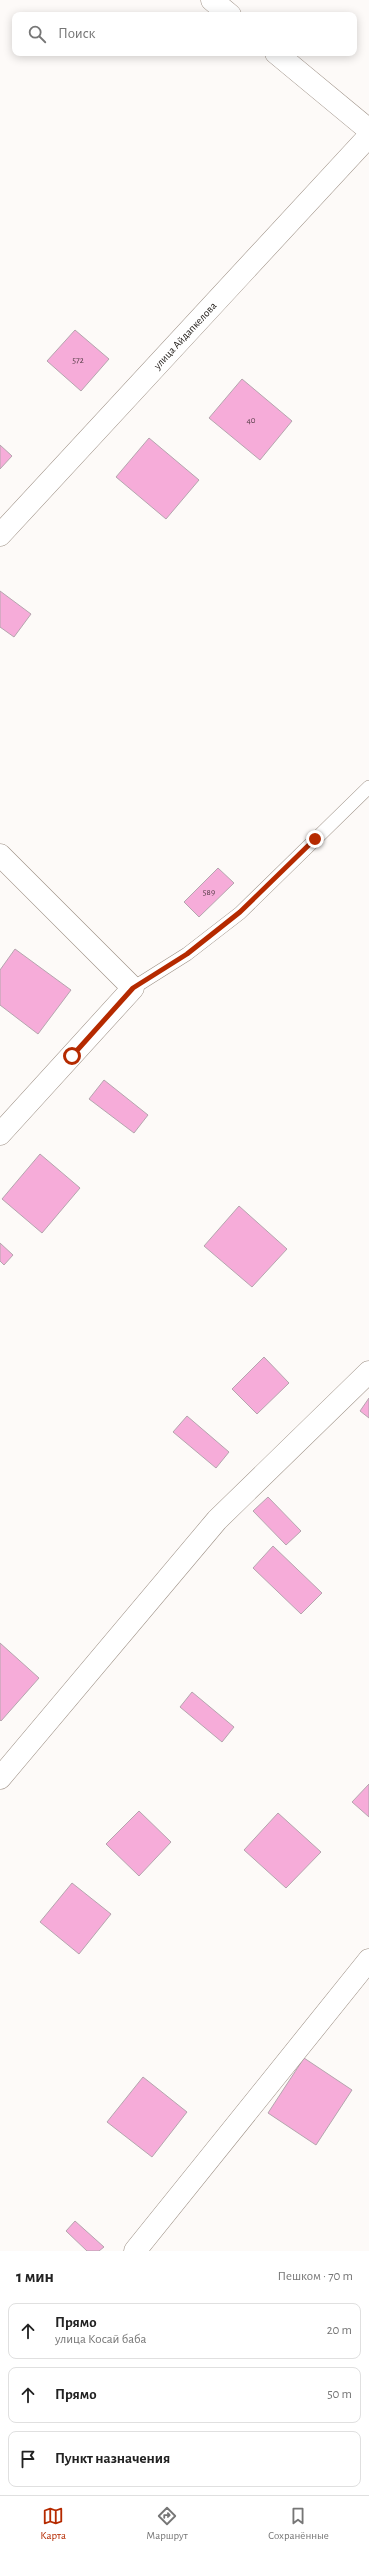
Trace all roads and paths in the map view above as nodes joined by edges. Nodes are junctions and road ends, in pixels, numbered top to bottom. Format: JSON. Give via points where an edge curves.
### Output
{"nodes":[{"id":1,"x":212,"y":0,"type":"edge"},
{"id":2,"x":226,"y":12,"type":"edge"},
{"id":3,"x":280,"y":56,"type":"edge"},
{"id":4,"x":369,"y":130,"type":"edge"},
{"id":5,"x":369,"y":136,"type":"edge"},
{"id":6,"x":0,"y":535,"type":"edge"},
{"id":7,"x":369,"y":787,"type":"edge"},
{"id":8,"x":0,"y":855,"type":"edge"},
{"id":9,"x":133,"y":988,"type":"junction"},
{"id":10,"x":0,"y":1134,"type":"edge"},
{"id":11,"x":369,"y":1372,"type":"edge"},
{"id":12,"x":0,"y":1778,"type":"edge"},
{"id":13,"x":369,"y":1960,"type":"edge"},
{"id":14,"x":135,"y":2251,"type":"edge"}],
"edges":[{"from":1,"to":2,"type":"street"},
{"from":3,"to":4,"type":"street"},
{"from":5,"to":6,"type":"street","name":"улица Айдапкелова"},
{"from":7,"to":9,"type":"lane","via":[[240,912],[187,954]]},
{"from":8,"to":9,"type":"street"},
{"from":9,"to":10,"type":"street"},
{"from":11,"to":12,"type":"street","via":[[217,1520]]},
{"from":13,"to":14,"type":"street"}]}
